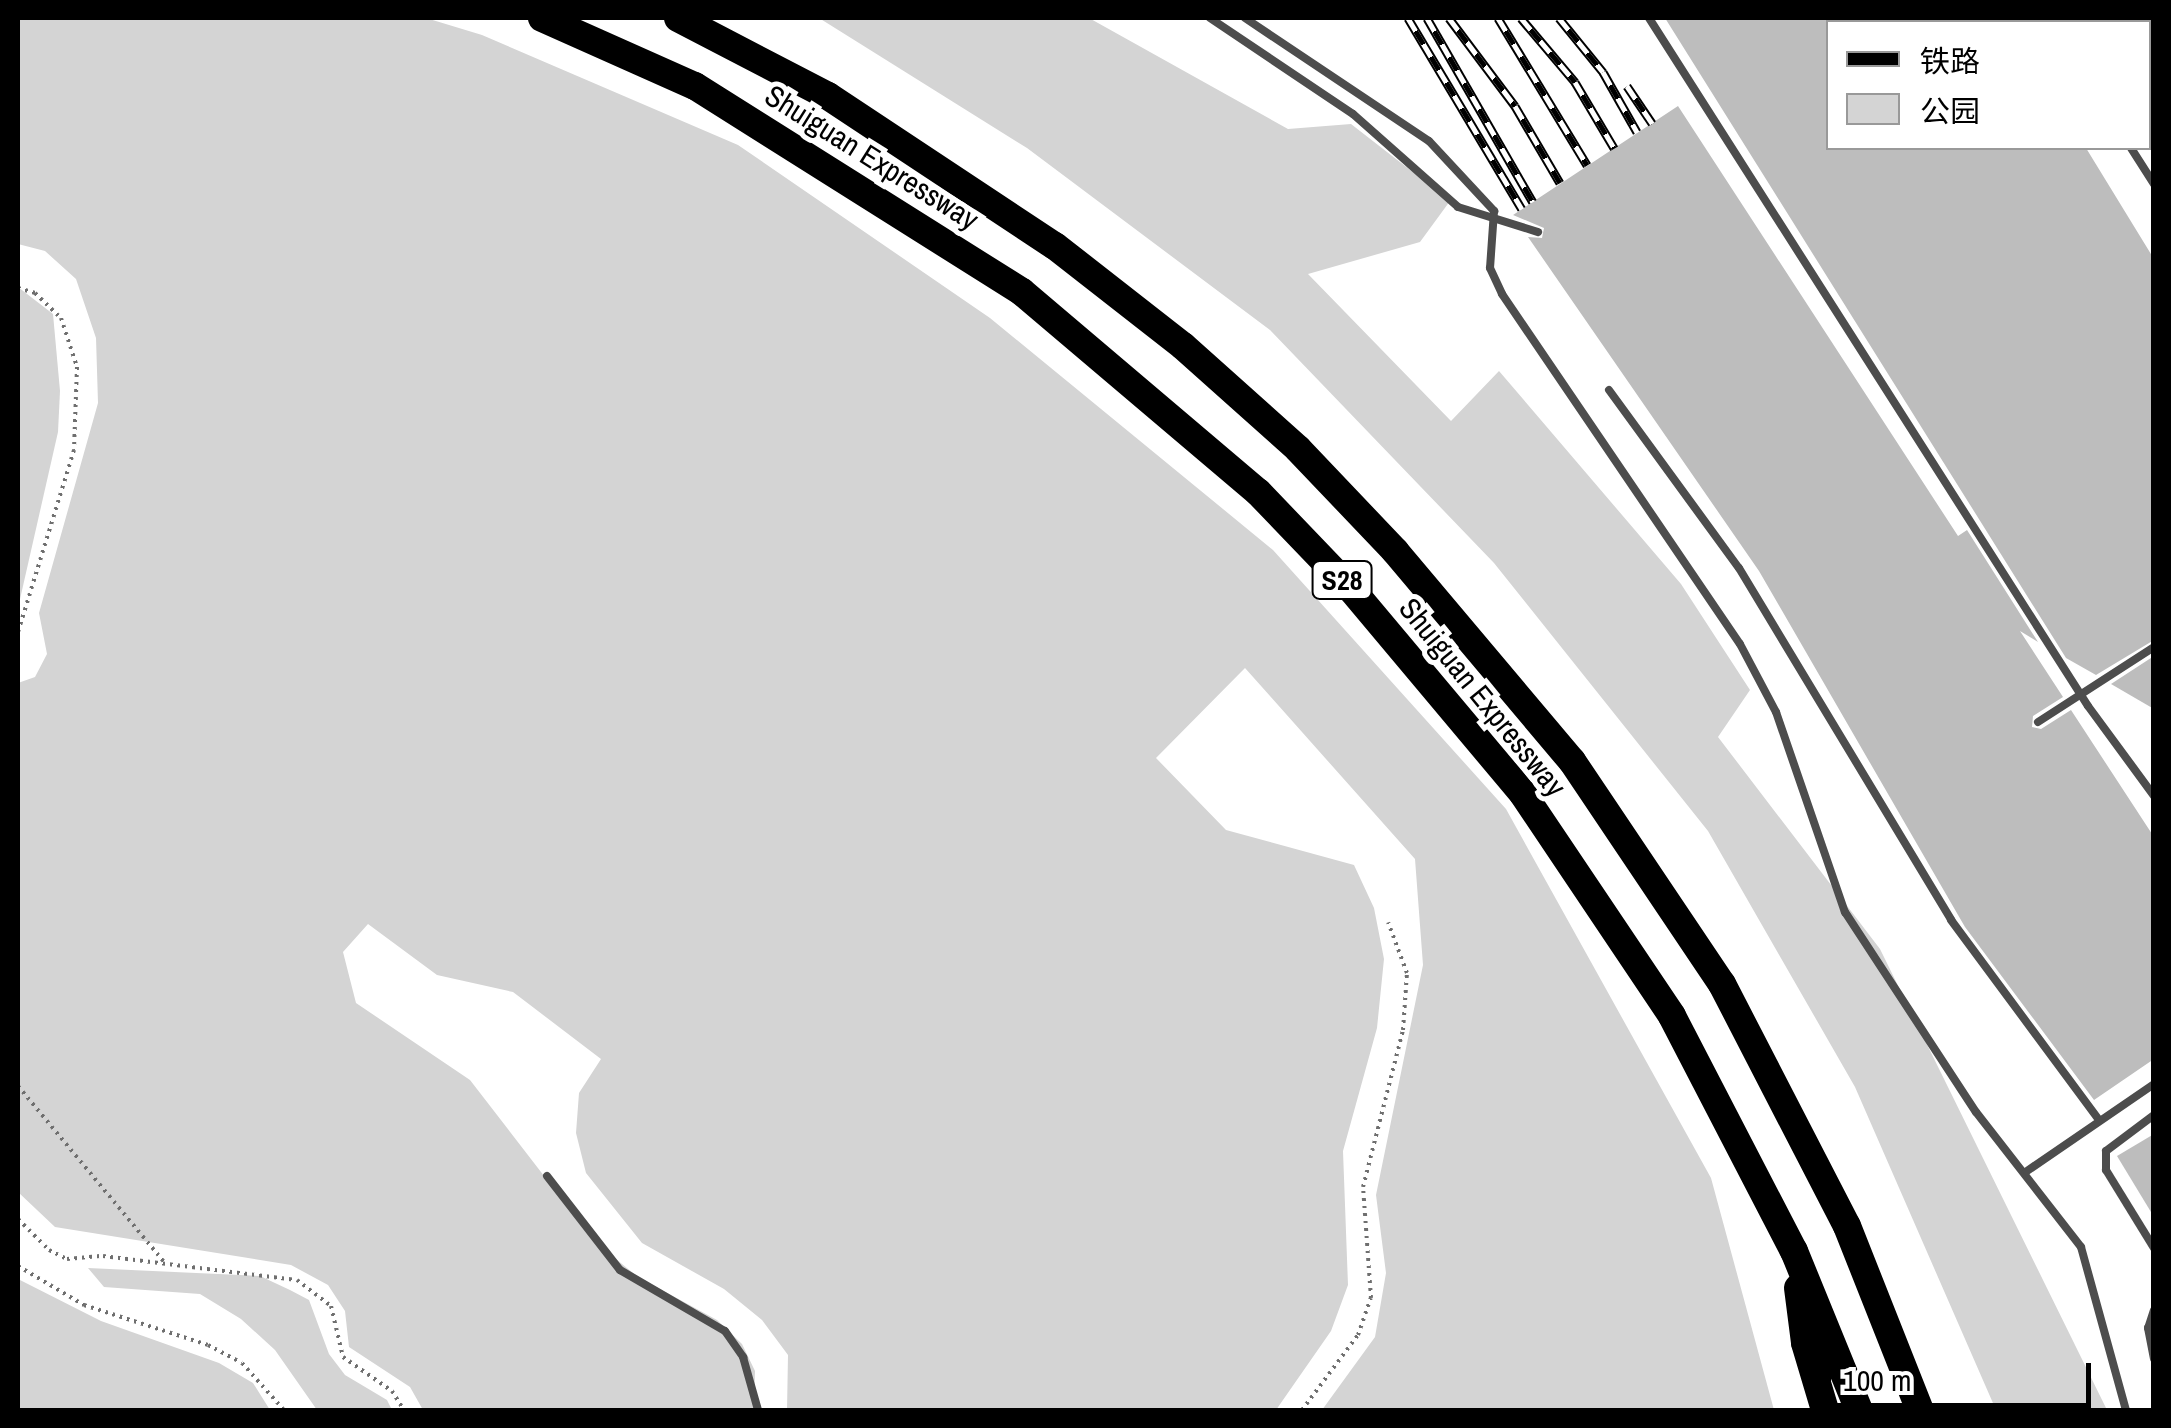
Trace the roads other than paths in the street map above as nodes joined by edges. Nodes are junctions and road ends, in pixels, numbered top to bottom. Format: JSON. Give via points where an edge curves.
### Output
{"nodes":[{"id":1,"x":542,"y":18,"type":"edge"},
{"id":2,"x":678,"y":18,"type":"edge"},
{"id":3,"x":1210,"y":18,"type":"edge"},
{"id":4,"x":1244,"y":18,"type":"edge"},
{"id":5,"x":1649,"y":18,"type":"edge"},
{"id":6,"x":2131,"y":150,"type":"edge"},
{"id":7,"x":2154,"y":184,"type":"edge"},
{"id":8,"x":1538,"y":232,"type":"dead end"},
{"id":9,"x":1609,"y":390,"type":"dead end"},
{"id":10,"x":2154,"y":647,"type":"edge"},
{"id":11,"x":2038,"y":722,"type":"dead end"},
{"id":12,"x":2154,"y":796,"type":"edge"},
{"id":13,"x":2154,"y":1084,"type":"edge"},
{"id":14,"x":2154,"y":1115,"type":"edge"},
{"id":15,"x":2099,"y":1120,"type":"junction"},
{"id":16,"x":2027,"y":1171,"type":"junction"},
{"id":17,"x":547,"y":1176,"type":"dead end"},
{"id":18,"x":2154,"y":1248,"type":"edge"},
{"id":19,"x":1794,"y":1251,"type":"junction"},
{"id":20,"x":2154,"y":1310,"type":"edge"},
{"id":21,"x":2154,"y":1358,"type":"edge"},
{"id":22,"x":1920,"y":1409,"type":"edge"},
{"id":23,"x":758,"y":1410,"type":"edge"},
{"id":24,"x":1825,"y":1410,"type":"edge"},
{"id":25,"x":1859,"y":1410,"type":"edge"},
{"id":26,"x":2126,"y":1410,"type":"edge"}],
"edges":[{"from":1,"to":19,"type":"highway","name":"Shuiguan Expressway","number":"S28","via":[[695,86],[914,218],[1037,305],[1258,492],[1445,696],[1600,902],[1672,1016]]},
{"from":2,"to":22,"type":"highway","name":"Shuiguan Expressway","number":"S28","via":[[828,96],[1055,246],[1226,385],[1395,551],[1572,761],[1722,984],[1846,1226]]},
{"from":3,"to":8,"type":"lane","via":[[1353,114],[1458,207]]},
{"from":4,"to":16,"type":"lane","via":[[1428,141],[1494,211],[1490,268],[1502,294],[1740,644],[1776,712],[1845,912],[1976,1112]]},
{"from":5,"to":12,"type":"lane","via":[[2088,706]]},
{"from":6,"to":7,"type":"lane"},
{"from":9,"to":15,"type":"lane","via":[[1739,568],[1951,920]]},
{"from":10,"to":11,"type":"lane"},
{"from":13,"to":15,"type":"lane"},
{"from":14,"to":18,"type":"lane","via":[[2106,1150],[2106,1170]]},
{"from":15,"to":16,"type":"lane"},
{"from":16,"to":26,"type":"lane","via":[[2081,1247]]},
{"from":17,"to":23,"type":"lane","via":[[620,1270],[725,1331],[744,1358]]},
{"from":19,"to":24,"type":"highway","via":[[1805,1344]]},
{"from":19,"to":25,"type":"highway","name":"Shuiguan Expressway","number":"S28"},
{"from":20,"to":21,"type":"lane","via":[[2148,1328]]}]}
